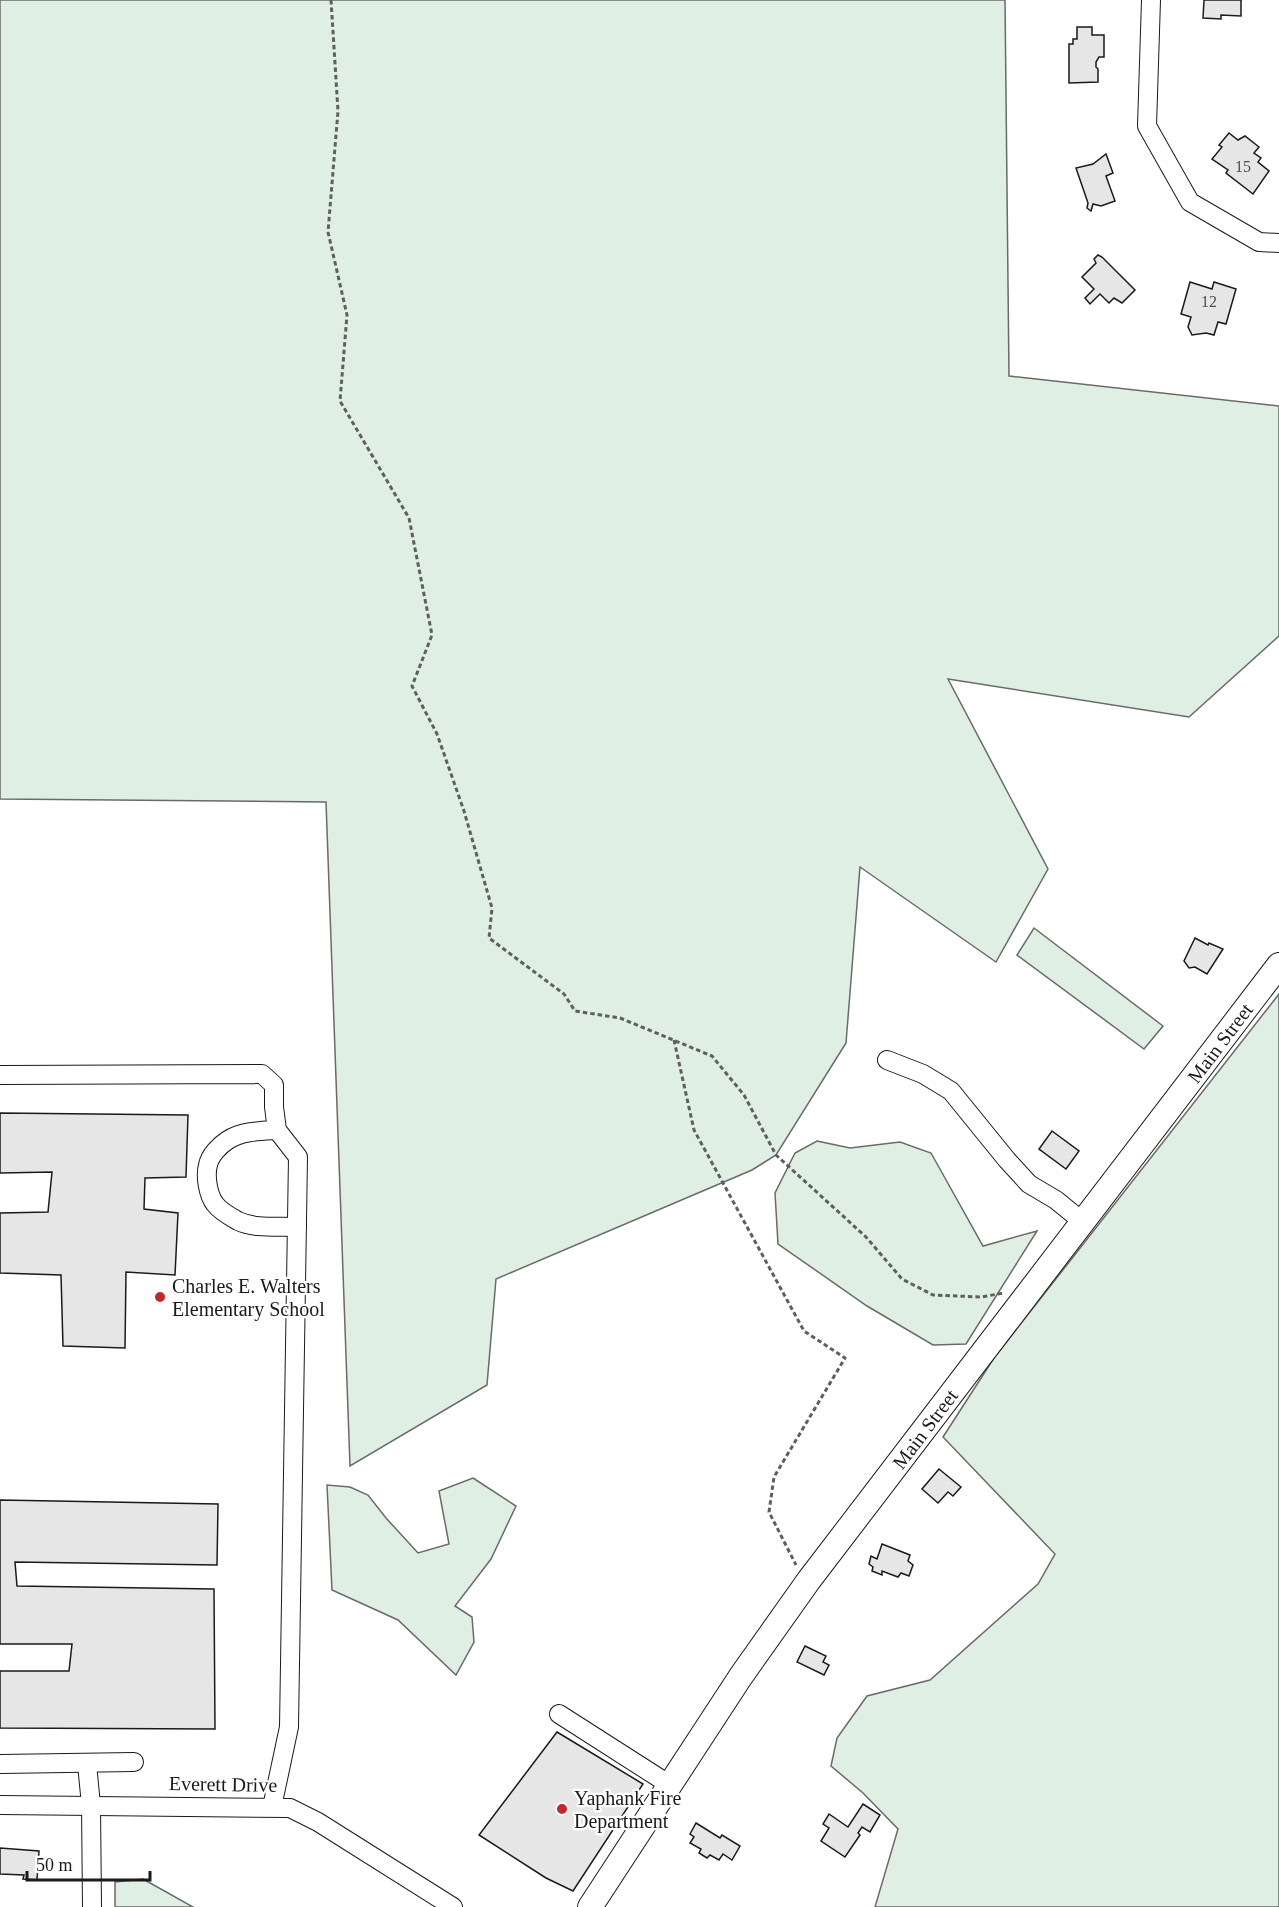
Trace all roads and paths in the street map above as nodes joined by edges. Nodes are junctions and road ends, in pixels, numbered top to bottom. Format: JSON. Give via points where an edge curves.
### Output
{"nodes":[{"id":1,"x":331,"y":0,"type":"edge"},
{"id":2,"x":1151,"y":0,"type":"edge"},
{"id":3,"x":1279,"y":243,"type":"edge"},
{"id":4,"x":1279,"y":965,"type":"edge"},
{"id":5,"x":674,"y":1040,"type":"junction"},
{"id":6,"x":887,"y":1060,"type":"dead end"},
{"id":7,"x":0,"y":1075,"type":"edge"},
{"id":8,"x":277,"y":1130,"type":"junction"},
{"id":9,"x":1083,"y":1222,"type":"junction"},
{"id":10,"x":297,"y":1227,"type":"junction"},
{"id":11,"x":1031,"y":1290,"type":"junction"},
{"id":12,"x":809,"y":1581,"type":"junction"},
{"id":13,"x":559,"y":1714,"type":"dead end"},
{"id":14,"x":134,"y":1762,"type":"dead end"},
{"id":15,"x":0,"y":1764,"type":"edge"},
{"id":16,"x":87,"y":1764,"type":"junction"},
{"id":17,"x":670,"y":1785,"type":"junction"},
{"id":18,"x":0,"y":1805,"type":"edge"},
{"id":19,"x":91,"y":1806,"type":"junction"},
{"id":20,"x":272,"y":1807,"type":"junction"},
{"id":21,"x":92,"y":1907,"type":"edge"},
{"id":22,"x":453,"y":1907,"type":"edge"},
{"id":23,"x":590,"y":1907,"type":"edge"}],
"edges":[{"from":1,"to":5,"type":"path","via":[[338,111],[327,232],[347,315],[340,401],[409,518],[432,634],[412,686],[437,734],[464,811],[492,908],[489,938],[564,994],[575,1011],[620,1018]]},
{"from":2,"to":3,"type":"street","via":[[1147,126],[1190,202],[1259,242]]},
{"from":4,"to":9,"type":"main road","name":"Main Street"},
{"from":5,"to":11,"type":"path","via":[[712,1056],[744,1095],[776,1155],[866,1237],[902,1279],[933,1295],[981,1298]]},
{"from":5,"to":12,"type":"path","via":[[694,1130],[804,1331],[845,1358],[774,1477],[769,1512],[800,1572]]},
{"from":6,"to":9,"type":"street","via":[[923,1074],[951,1091],[1029,1184]]},
{"from":7,"to":8,"type":"street","via":[[262,1074],[274,1085]]},
{"from":8,"to":10,"type":"street","via":[[298,1157]]},
{"from":8,"to":10,"type":"street","via":[[230,1138],[219,1146],[208,1164],[208,1186],[215,1204],[238,1221]]},
{"from":9,"to":11,"type":"main road","name":"Main Street"},
{"from":10,"to":20,"type":"street","via":[[289,1727]]},
{"from":11,"to":12,"type":"main road","name":"Main Street"},
{"from":12,"to":17,"type":"main road","name":"Main Street"},
{"from":13,"to":17,"type":"street"},
{"from":14,"to":16,"type":"street"},
{"from":15,"to":16,"type":"street"},
{"from":16,"to":19,"type":"street"},
{"from":17,"to":23,"type":"main road","name":"Main Street"},
{"from":18,"to":19,"type":"street","name":"Everett Drive"},
{"from":19,"to":20,"type":"street","name":"Everett Drive"},
{"from":19,"to":21,"type":"street"},
{"from":20,"to":22,"type":"street","name":"Everett Drive","via":[[290,1808],[318,1822]]}]}
